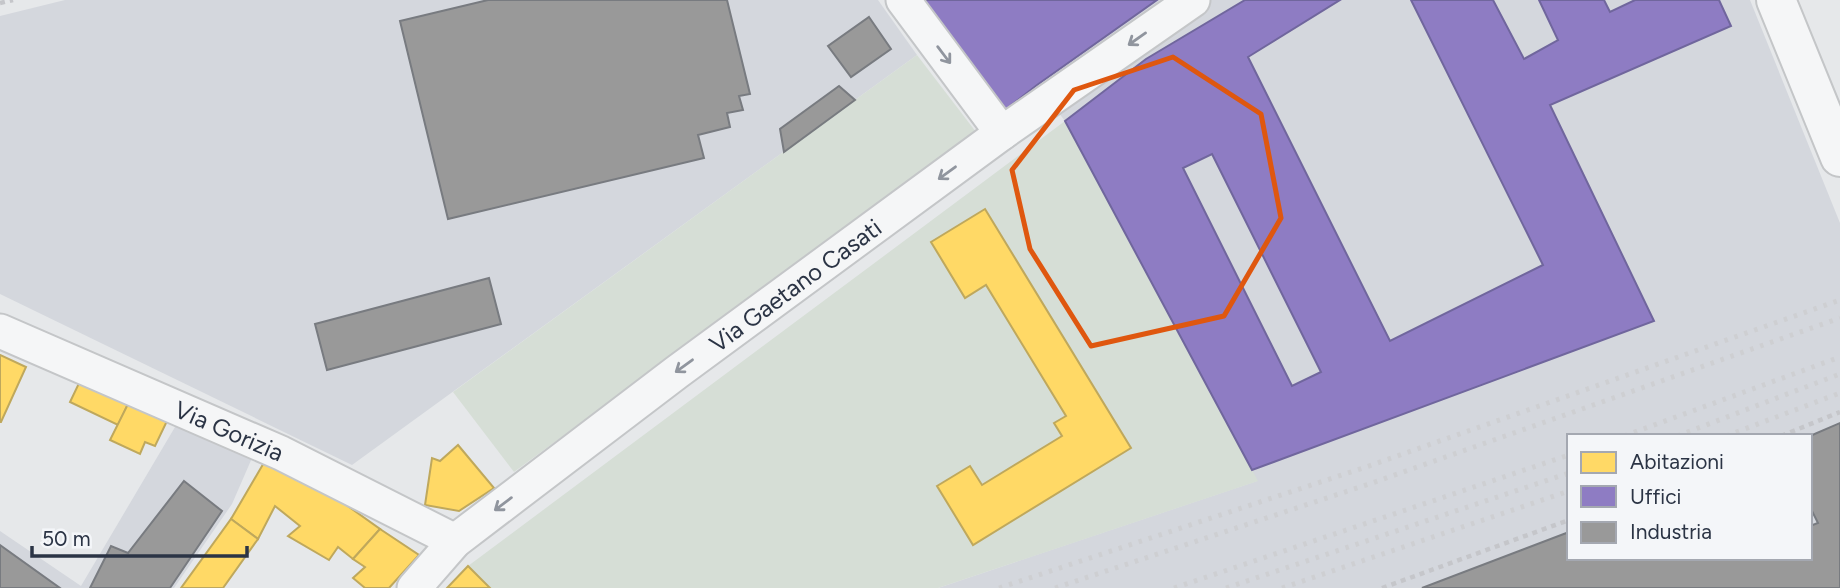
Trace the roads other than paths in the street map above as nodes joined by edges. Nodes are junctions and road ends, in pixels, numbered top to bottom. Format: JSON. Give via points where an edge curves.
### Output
{"nodes":[{"id":1,"x":903,"y":0,"type":"edge"},
{"id":2,"x":1193,"y":0,"type":"edge"},
{"id":3,"x":1776,"y":0,"type":"edge"},
{"id":4,"x":1002,"y":133,"type":"junction"},
{"id":5,"x":1840,"y":157,"type":"edge"},
{"id":6,"x":0,"y":331,"type":"edge"},
{"id":7,"x":455,"y":541,"type":"junction"},
{"id":8,"x":414,"y":588,"type":"edge"}],
"edges":[{"from":1,"to":4,"type":"street","one_way":true},
{"from":2,"to":4,"type":"street","name":"Via Gaetano Casati","one_way":true},
{"from":3,"to":5,"type":"street"},
{"from":4,"to":7,"type":"street","name":"Via Gaetano Casati","one_way":true},
{"from":6,"to":7,"type":"street","name":"Via Gorizia","via":[[281,453]]},
{"from":7,"to":8,"type":"street","name":"Via Gaetano Casati"}]}
